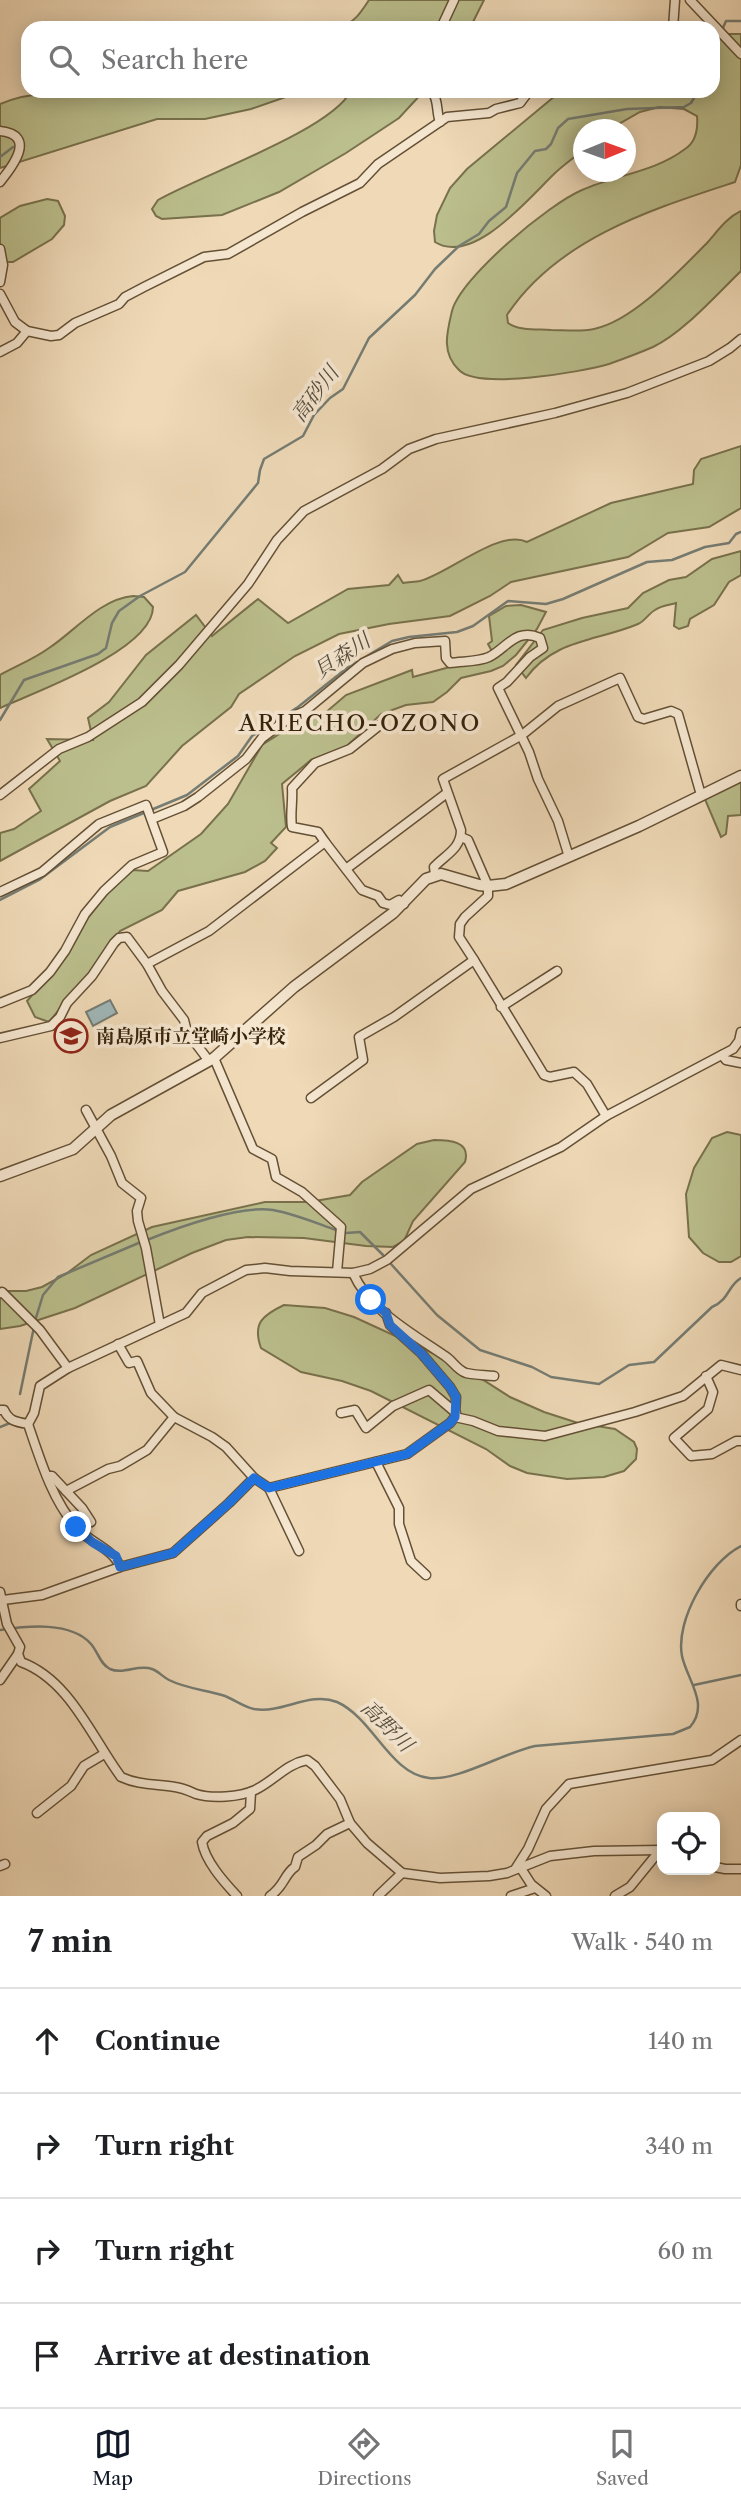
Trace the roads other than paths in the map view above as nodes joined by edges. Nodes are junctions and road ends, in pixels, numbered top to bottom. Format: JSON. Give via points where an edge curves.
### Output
{"nodes":[{"id":1,"x":454,"y":0,"type":"edge"},
{"id":2,"x":675,"y":0,"type":"edge"},
{"id":3,"x":691,"y":1,"type":"edge"},
{"id":4,"x":444,"y":21,"type":"edge"},
{"id":5,"x":674,"y":21,"type":"edge"},
{"id":6,"x":710,"y":21,"type":"edge"},
{"id":7,"x":720,"y":32,"type":"edge"},
{"id":8,"x":741,"y":54,"type":"edge"},
{"id":9,"x":436,"y":98,"type":"edge"},
{"id":10,"x":524,"y":98,"type":"edge"},
{"id":11,"x":440,"y":122,"type":"junction"},
{"id":12,"x":0,"y":131,"type":"edge"},
{"id":13,"x":0,"y":182,"type":"edge"},
{"id":14,"x":0,"y":248,"type":"edge"},
{"id":15,"x":0,"y":282,"type":"edge"},
{"id":16,"x":0,"y":294,"type":"edge"},
{"id":17,"x":27,"y":331,"type":"junction"},
{"id":18,"x":741,"y":339,"type":"edge"},
{"id":19,"x":0,"y":352,"type":"edge"},
{"id":20,"x":380,"y":725,"type":"dead end"},
{"id":21,"x":522,"y":735,"type":"junction"},
{"id":22,"x":741,"y":776,"type":"edge"},
{"id":23,"x":447,"y":793,"type":"junction"},
{"id":24,"x":0,"y":795,"type":"edge"},
{"id":25,"x":701,"y":795,"type":"junction"},
{"id":26,"x":150,"y":814,"type":"junction"},
{"id":27,"x":461,"y":837,"type":"junction"},
{"id":28,"x":325,"y":842,"type":"junction"},
{"id":29,"x":569,"y":857,"type":"junction"},
{"id":30,"x":345,"y":869,"type":"junction"},
{"id":31,"x":435,"y":874,"type":"junction"},
{"id":32,"x":488,"y":886,"type":"junction"},
{"id":33,"x":0,"y":892,"type":"edge"},
{"id":34,"x":404,"y":904,"type":"junction"},
{"id":35,"x":474,"y":960,"type":"junction"},
{"id":36,"x":147,"y":964,"type":"junction"},
{"id":37,"x":557,"y":971,"type":"dead end"},
{"id":38,"x":0,"y":1003,"type":"edge"},
{"id":39,"x":501,"y":1007,"type":"junction"},
{"id":40,"x":741,"y":1032,"type":"edge"},
{"id":41,"x":0,"y":1038,"type":"edge"},
{"id":42,"x":722,"y":1055,"type":"junction"},
{"id":43,"x":212,"y":1060,"type":"junction"},
{"id":44,"x":741,"y":1063,"type":"edge"},
{"id":45,"x":311,"y":1098,"type":"dead end"},
{"id":46,"x":86,"y":1110,"type":"dead end"},
{"id":47,"x":607,"y":1116,"type":"junction"},
{"id":48,"x":96,"y":1128,"type":"junction"},
{"id":49,"x":0,"y":1176,"type":"edge"},
{"id":50,"x":337,"y":1272,"type":"junction"},
{"id":51,"x":353,"y":1273,"type":"junction"},
{"id":52,"x":0,"y":1293,"type":"edge"},
{"id":53,"x":386,"y":1313,"type":"junction"},
{"id":54,"x":160,"y":1325,"type":"junction"},
{"id":55,"x":118,"y":1344,"type":"junction"},
{"id":56,"x":68,"y":1368,"type":"junction"},
{"id":57,"x":741,"y":1370,"type":"edge"},
{"id":58,"x":494,"y":1376,"type":"dead end"},
{"id":59,"x":706,"y":1376,"type":"junction"},
{"id":60,"x":0,"y":1410,"type":"edge"},
{"id":61,"x":341,"y":1413,"type":"dead end"},
{"id":62,"x":455,"y":1415,"type":"junction"},
{"id":63,"x":174,"y":1417,"type":"junction"},
{"id":64,"x":28,"y":1424,"type":"junction"},
{"id":65,"x":741,"y":1441,"type":"edge"},
{"id":66,"x":376,"y":1462,"type":"junction"},
{"id":67,"x":47,"y":1476,"type":"junction"},
{"id":68,"x":254,"y":1478,"type":"junction"},
{"id":69,"x":269,"y":1488,"type":"junction"},
{"id":70,"x":66,"y":1491,"type":"junction"},
{"id":71,"x":90,"y":1522,"type":"dead end"},
{"id":72,"x":299,"y":1551,"type":"dead end"},
{"id":73,"x":120,"y":1567,"type":"junction"},
{"id":74,"x":426,"y":1576,"type":"dead end"},
{"id":75,"x":1,"y":1596,"type":"edge"},
{"id":76,"x":18,"y":1654,"type":"junction"},
{"id":77,"x":0,"y":1680,"type":"edge"},
{"id":78,"x":741,"y":1740,"type":"edge"},
{"id":79,"x":104,"y":1754,"type":"junction"},
{"id":80,"x":251,"y":1792,"type":"junction"},
{"id":81,"x":37,"y":1813,"type":"dead end"},
{"id":82,"x":350,"y":1823,"type":"junction"},
{"id":83,"x":657,"y":1850,"type":"edge"},
{"id":84,"x":657,"y":1856,"type":"edge"},
{"id":85,"x":518,"y":1868,"type":"junction"},
{"id":86,"x":720,"y":1868,"type":"edge"},
{"id":87,"x":741,"y":1869,"type":"edge"},
{"id":88,"x":402,"y":1873,"type":"junction"},
{"id":89,"x":535,"y":1888,"type":"junction"},
{"id":90,"x":237,"y":1896,"type":"edge"},
{"id":91,"x":270,"y":1896,"type":"edge"},
{"id":92,"x":379,"y":1896,"type":"edge"},
{"id":93,"x":511,"y":1896,"type":"edge"},
{"id":94,"x":545,"y":1896,"type":"edge"},
{"id":95,"x":615,"y":1896,"type":"edge"}],
"edges":[{"from":1,"to":4,"type":"street"},
{"from":2,"to":5,"type":"street"},
{"from":3,"to":6,"type":"street"},
{"from":7,"to":8,"type":"street"},
{"from":9,"to":11,"type":"street"},
{"from":10,"to":11,"type":"street","via":[[481,115],[451,116]]},
{"from":11,"to":17,"type":"street","via":[[378,164],[360,183],[228,254],[204,257],[59,335]]},
{"from":12,"to":13,"type":"street","via":[[13,134],[20,146]]},
{"from":14,"to":15,"type":"street"},
{"from":16,"to":17,"type":"street","via":[[15,322]]},
{"from":17,"to":19,"type":"street"},
{"from":18,"to":24,"type":"street","via":[[709,361],[627,393],[409,449],[382,470],[304,511],[188,655],[142,702],[88,737],[58,749]]},
{"from":20,"to":28,"type":"street","via":[[350,749],[315,763],[292,789],[292,827],[318,832]]},
{"from":21,"to":23,"type":"street","via":[[443,779]]},
{"from":21,"to":25,"type":"street","via":[[558,706],[620,678],[638,717],[671,711],[678,714]]},
{"from":21,"to":26,"type":"street","via":[[498,688],[542,648],[540,638],[521,636],[492,656],[450,663],[444,641],[415,643],[363,663],[262,738],[246,759],[198,797],[184,806]]},
{"from":21,"to":29,"type":"street"},
{"from":22,"to":25,"type":"street"},
{"from":23,"to":27,"type":"street"},
{"from":23,"to":30,"type":"street"},
{"from":25,"to":29,"type":"street"},
{"from":26,"to":33,"type":"street","via":[[146,805],[99,824],[42,872]]},
{"from":26,"to":38,"type":"street","via":[[163,852],[132,865],[104,891],[58,962],[32,990]]},
{"from":27,"to":31,"type":"street","via":[[434,867]]},
{"from":27,"to":32,"type":"street","via":[[468,840]]},
{"from":28,"to":30,"type":"street"},
{"from":28,"to":36,"type":"street","via":[[209,931]]},
{"from":29,"to":32,"type":"street","via":[[506,884]]},
{"from":30,"to":34,"type":"street","via":[[362,890],[383,903],[399,900]]},
{"from":31,"to":32,"type":"street"},
{"from":31,"to":34,"type":"street"},
{"from":32,"to":35,"type":"street","via":[[488,896],[460,924],[459,937]]},
{"from":34,"to":43,"type":"street","via":[[295,987]]},
{"from":35,"to":39,"type":"street"},
{"from":35,"to":45,"type":"street","via":[[359,1038],[363,1060]]},
{"from":36,"to":41,"type":"street","via":[[127,937],[119,938],[51,1026]]},
{"from":36,"to":43,"type":"street","via":[[187,1032]]},
{"from":37,"to":39,"type":"street"},
{"from":39,"to":47,"type":"street","via":[[544,1075],[574,1072]]},
{"from":40,"to":42,"type":"street","via":[[733,1049]]},
{"from":42,"to":44,"type":"street"},
{"from":42,"to":47,"type":"street"},
{"from":43,"to":48,"type":"street","via":[[111,1115]]},
{"from":43,"to":50,"type":"street","via":[[253,1149],[272,1159],[276,1177],[302,1192],[341,1227]]},
{"from":46,"to":48,"type":"street"},
{"from":47,"to":51,"type":"street","via":[[561,1147],[471,1189],[387,1260]]},
{"from":48,"to":49,"type":"street","via":[[73,1149]]},
{"from":48,"to":54,"type":"street","via":[[122,1183],[141,1198],[136,1211]]},
{"from":50,"to":51,"type":"street"},
{"from":50,"to":54,"type":"street","via":[[246,1270],[202,1293],[186,1313]]},
{"from":51,"to":53,"type":"street","via":[[359,1287]]},
{"from":52,"to":56,"type":"street","via":[[35,1325]]},
{"from":53,"to":58,"type":"street","via":[[455,1367]]},
{"from":53,"to":62,"type":"street","via":[[390,1325],[450,1387],[456,1397]]},
{"from":54,"to":55,"type":"street"},
{"from":55,"to":56,"type":"street"},
{"from":55,"to":63,"type":"street","via":[[129,1363],[137,1361],[150,1393]]},
{"from":56,"to":64,"type":"street","via":[[40,1386]]},
{"from":57,"to":59,"type":"street","via":[[721,1366]]},
{"from":59,"to":62,"type":"street","via":[[683,1396],[545,1436],[498,1431]]},
{"from":59,"to":65,"type":"street","via":[[713,1392],[708,1409],[674,1438],[691,1456],[712,1454]]},
{"from":60,"to":64,"type":"street","via":[[8,1418]]},
{"from":61,"to":62,"type":"street","via":[[355,1410],[366,1428],[393,1406],[429,1390]]},
{"from":62,"to":66,"type":"street","via":[[407,1454]]},
{"from":63,"to":68,"type":"street","via":[[226,1447]]},
{"from":63,"to":70,"type":"street","via":[[147,1450]]},
{"from":64,"to":67,"type":"street"},
{"from":66,"to":69,"type":"street"},
{"from":66,"to":74,"type":"street","via":[[399,1508],[398,1524],[411,1561]]},
{"from":67,"to":70,"type":"street"},
{"from":67,"to":73,"type":"street","via":[[76,1527],[116,1556]]},
{"from":68,"to":69,"type":"street"},
{"from":68,"to":73,"type":"street","via":[[173,1553]]},
{"from":69,"to":72,"type":"street"},
{"from":70,"to":71,"type":"street"},
{"from":73,"to":75,"type":"street","via":[[42,1595]]},
{"from":75,"to":76,"type":"street"},
{"from":76,"to":77,"type":"street"},
{"from":76,"to":79,"type":"street","via":[[21,1662],[42,1672],[70,1701]]},
{"from":78,"to":85,"type":"street","via":[[712,1759],[569,1784],[546,1809]]},
{"from":79,"to":80,"type":"street","via":[[121,1777],[131,1782],[180,1787],[199,1795]]},
{"from":79,"to":81,"type":"street","via":[[84,1766],[71,1786]]},
{"from":80,"to":82,"type":"street","via":[[307,1760],[340,1799]]},
{"from":80,"to":90,"type":"street","via":[[250,1810],[202,1842]]},
{"from":82,"to":88,"type":"street"},
{"from":82,"to":91,"type":"street","via":[[298,1857],[281,1889]]},
{"from":83,"to":85,"type":"street","via":[[572,1853]]},
{"from":84,"to":95,"type":"street","via":[[630,1887]]},
{"from":85,"to":88,"type":"street","via":[[467,1877]]},
{"from":85,"to":89,"type":"street"},
{"from":86,"to":87,"type":"street"},
{"from":88,"to":92,"type":"street"},
{"from":89,"to":93,"type":"street"},
{"from":89,"to":94,"type":"street"}]}
